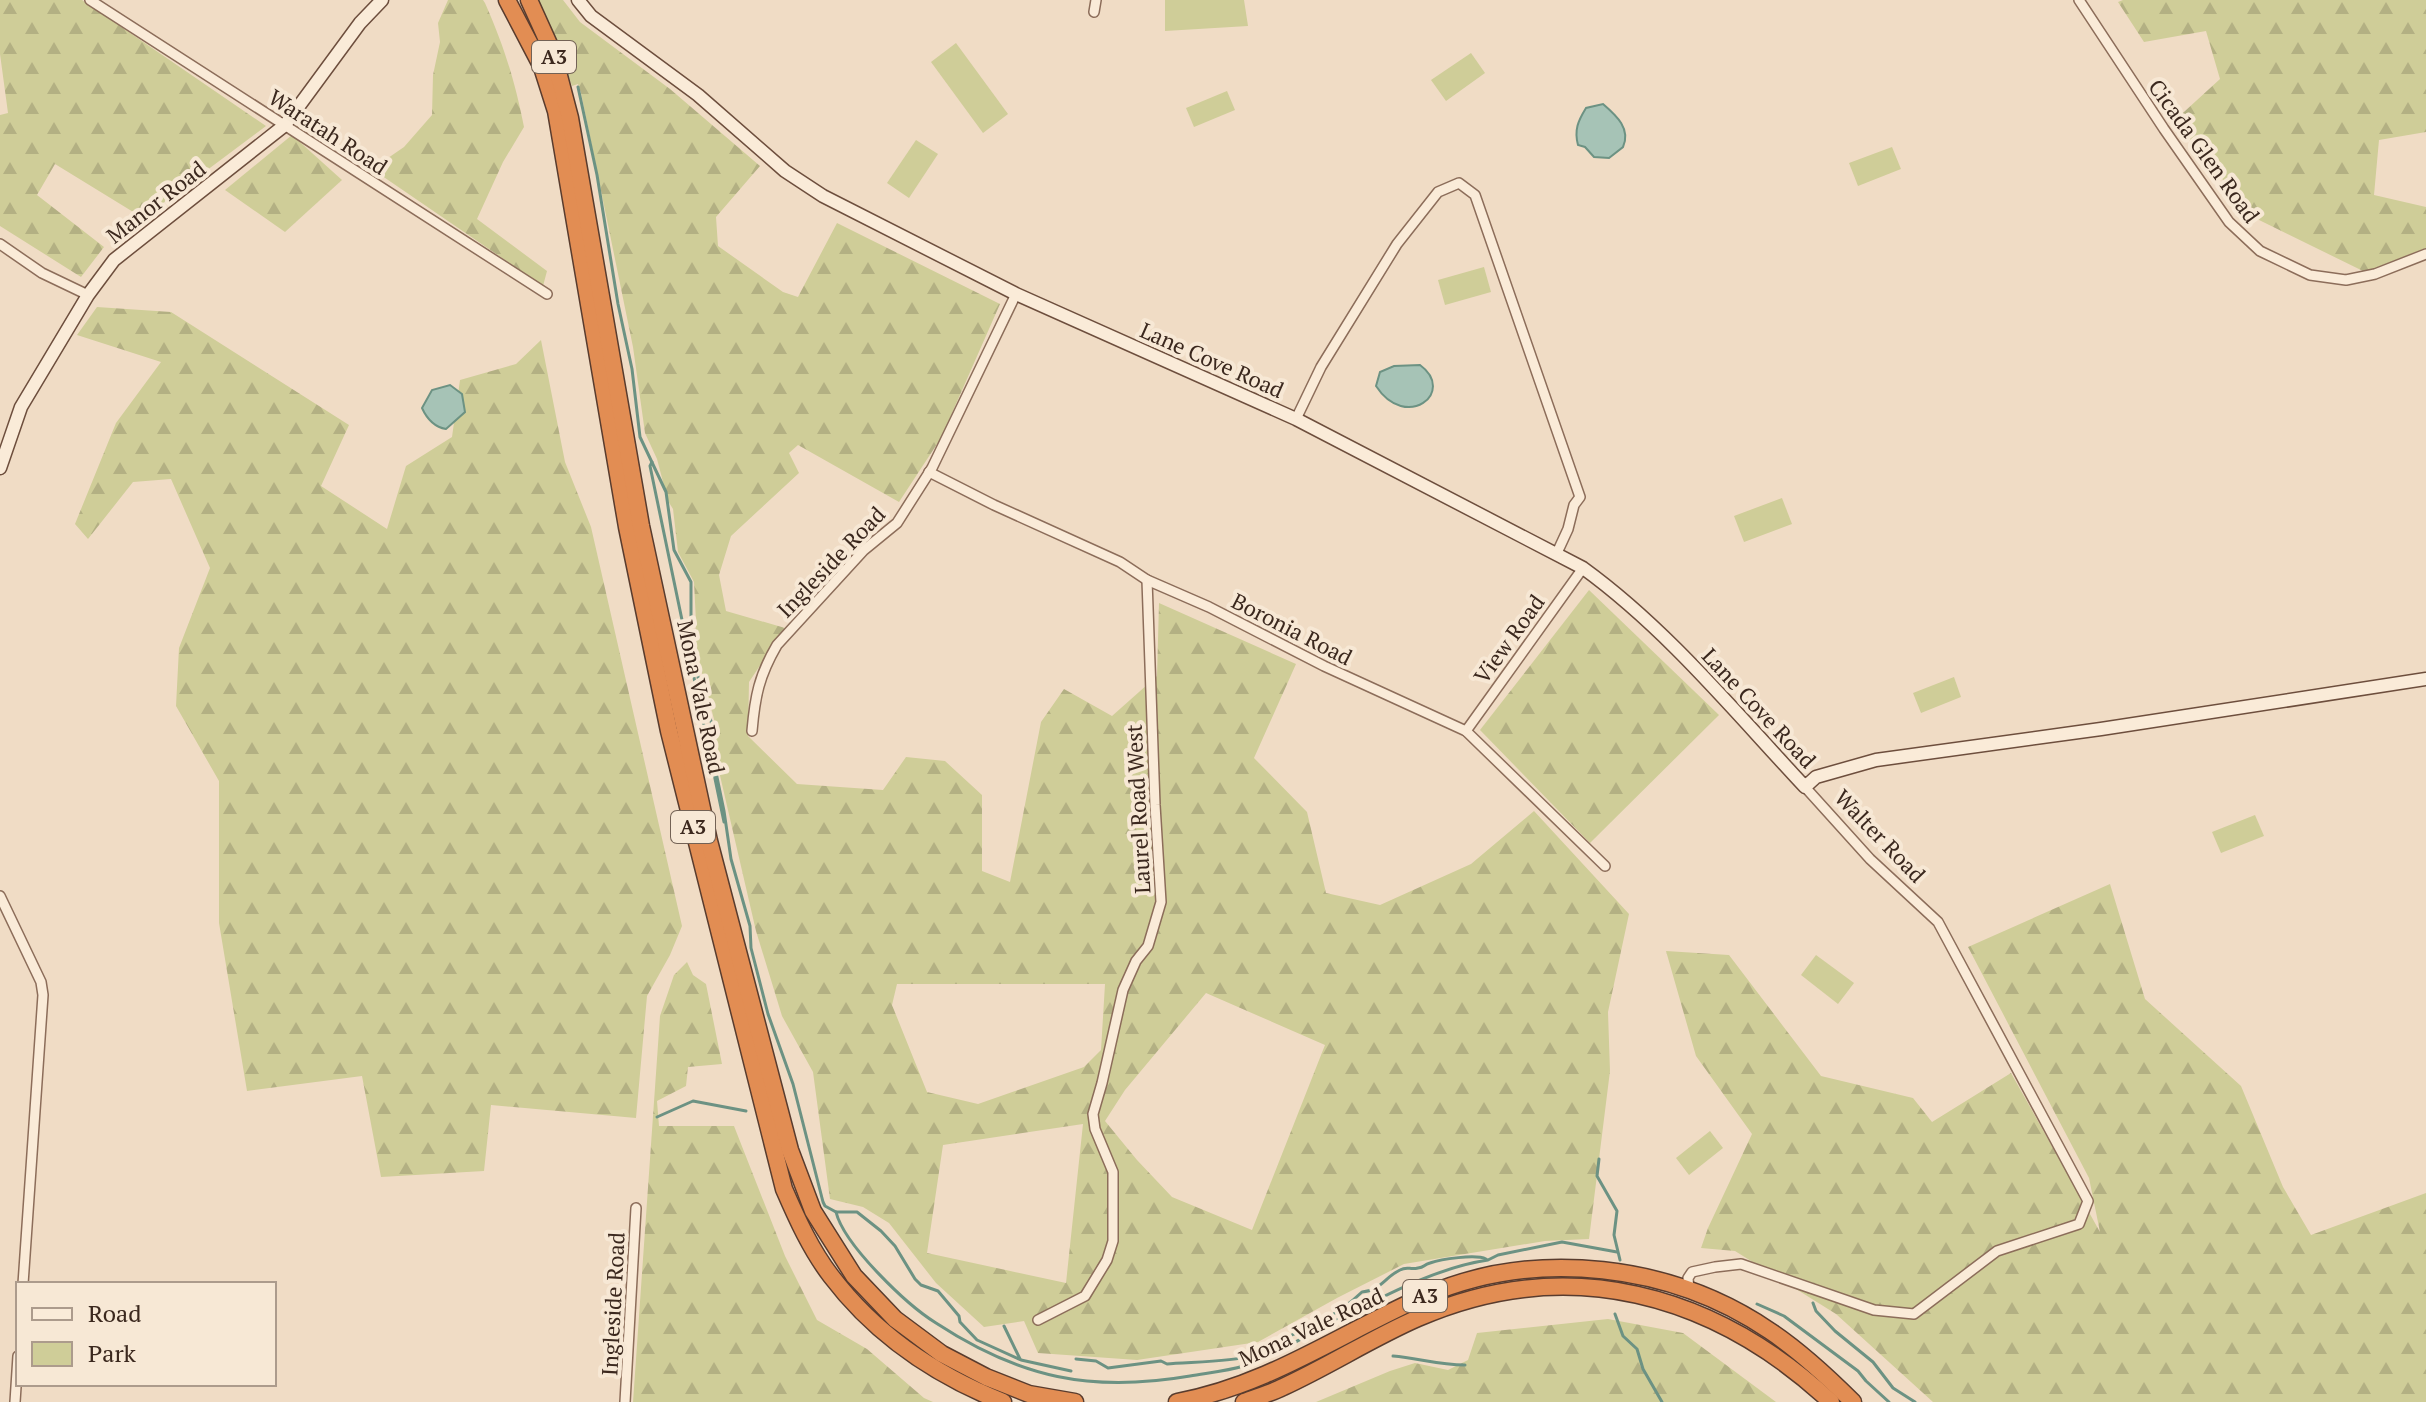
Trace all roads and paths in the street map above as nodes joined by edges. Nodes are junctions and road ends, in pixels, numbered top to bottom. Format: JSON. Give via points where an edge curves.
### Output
{"nodes":[{"id":1,"x":90,"y":0,"type":"edge"},
{"id":2,"x":382,"y":0,"type":"edge"},
{"id":3,"x":507,"y":0,"type":"edge"},
{"id":4,"x":529,"y":0,"type":"edge"},
{"id":5,"x":578,"y":0,"type":"edge"},
{"id":6,"x":1096,"y":0,"type":"edge"},
{"id":7,"x":2079,"y":0,"type":"edge"},
{"id":8,"x":1094,"y":12,"type":"dead end"},
{"id":9,"x":285,"y":125,"type":"junction"},
{"id":10,"x":0,"y":244,"type":"edge"},
{"id":11,"x":2426,"y":254,"type":"edge"},
{"id":12,"x":547,"y":294,"type":"dead end"},
{"id":13,"x":1016,"y":294,"type":"junction"},
{"id":14,"x":88,"y":295,"type":"junction"},
{"id":15,"x":1296,"y":419,"type":"junction"},
{"id":16,"x":0,"y":468,"type":"edge"},
{"id":17,"x":929,"y":472,"type":"junction"},
{"id":18,"x":1556,"y":555,"type":"junction"},
{"id":19,"x":1583,"y":568,"type":"junction"},
{"id":20,"x":1147,"y":580,"type":"junction"},
{"id":21,"x":2426,"y":679,"type":"edge"},
{"id":22,"x":752,"y":731,"type":"dead end"},
{"id":23,"x":1466,"y":731,"type":"junction"},
{"id":24,"x":1805,"y":787,"type":"junction"},
{"id":25,"x":1605,"y":866,"type":"dead end"},
{"id":26,"x":0,"y":896,"type":"edge"},
{"id":27,"x":636,"y":1208,"type":"dead end"},
{"id":28,"x":23,"y":1282,"type":"edge"},
{"id":29,"x":1689,"y":1290,"type":"junction"},
{"id":30,"x":1038,"y":1320,"type":"dead end"},
{"id":31,"x":625,"y":1402,"type":"edge"},
{"id":32,"x":1003,"y":1402,"type":"edge"},
{"id":33,"x":1075,"y":1402,"type":"edge"},
{"id":34,"x":1177,"y":1402,"type":"edge"},
{"id":35,"x":1244,"y":1402,"type":"edge"},
{"id":36,"x":1831,"y":1402,"type":"edge"},
{"id":37,"x":1853,"y":1402,"type":"edge"}],
"edges":[{"from":1,"to":9,"type":"street","name":"Waratah Road"},
{"from":2,"to":9,"type":"street","name":"Manor Road"},
{"from":3,"to":32,"type":"highway","name":"Mona Vale Road","number":"A3","via":[[542,67],[556,111],[627,527],[669,731],[784,1189],[829,1274],[853,1302],[937,1371]]},
{"from":4,"to":33,"type":"highway","name":"Mona Vale Road","number":"A3","via":[[553,53],[570,118],[641,526],[709,841],[790,1150],[813,1211],[854,1276],[895,1319],[942,1354],[1029,1394]]},
{"from":5,"to":13,"type":"street","name":"Lane Cove Road","via":[[591,16],[698,95],[785,171],[823,196]]},
{"from":6,"to":8,"type":"street"},
{"from":7,"to":11,"type":"street","name":"Cicada Glen Road","via":[[2229,222],[2260,251],[2310,275],[2346,280]]},
{"from":9,"to":12,"type":"street","name":"Waratah Road"},
{"from":9,"to":14,"type":"street","name":"Manor Road","via":[[114,260]]},
{"from":10,"to":14,"type":"street","via":[[42,273]]},
{"from":13,"to":15,"type":"street","name":"Lane Cove Road"},
{"from":13,"to":17,"type":"street","name":"Ingleside Road"},
{"from":14,"to":16,"type":"street","name":"Manor Road","via":[[21,407]]},
{"from":15,"to":18,"type":"street","name":"Lane Cove Road"},
{"from":15,"to":18,"type":"street","via":[[1321,367],[1397,244],[1438,192],[1459,183],[1475,195],[1580,497]]},
{"from":17,"to":20,"type":"street","name":"Boronia Road","via":[[1120,562]]},
{"from":17,"to":22,"type":"street","name":"Ingleside Road","via":[[897,523],[832,582],[777,645],[755,693]]},
{"from":18,"to":19,"type":"street","name":"Lane Cove Road"},
{"from":19,"to":23,"type":"street","name":"View Road"},
{"from":19,"to":24,"type":"street","name":"Lane Cove Road","via":[[1653,625]]},
{"from":20,"to":23,"type":"street","name":"Boronia Road"},
{"from":20,"to":30,"type":"street","name":"Laurel Road West","via":[[1161,902],[1148,946],[1136,961],[1118,1006],[1093,1114],[1113,1172],[1113,1241],[1085,1296]]},
{"from":21,"to":24,"type":"street","name":"Walter Road","via":[[1876,760],[1816,777]]},
{"from":23,"to":25,"type":"street","name":"Boronia Road"},
{"from":24,"to":29,"type":"street","name":"Walter Road","via":[[1870,859],[1938,922],[2088,1201],[2079,1224],[1997,1251],[1914,1314],[1874,1310],[1741,1264],[1692,1272]]},
{"from":26,"to":28,"type":"street","via":[[43,995]]},
{"from":27,"to":31,"type":"street","name":"Ingleside Road"},
{"from":29,"to":34,"type":"highway","name":"Mona Vale Road","number":"A3","via":[[1631,1274],[1521,1270],[1429,1294],[1269,1374],[1211,1396]]},
{"from":29,"to":37,"type":"highway","name":"Mona Vale Road","number":"A3","via":[[1770,1330]]},
{"from":35,"to":36,"type":"highway","name":"Mona Vale Road","number":"A3","via":[[1460,1302],[1493,1293],[1565,1287],[1625,1293],[1688,1309],[1751,1339]]}]}
